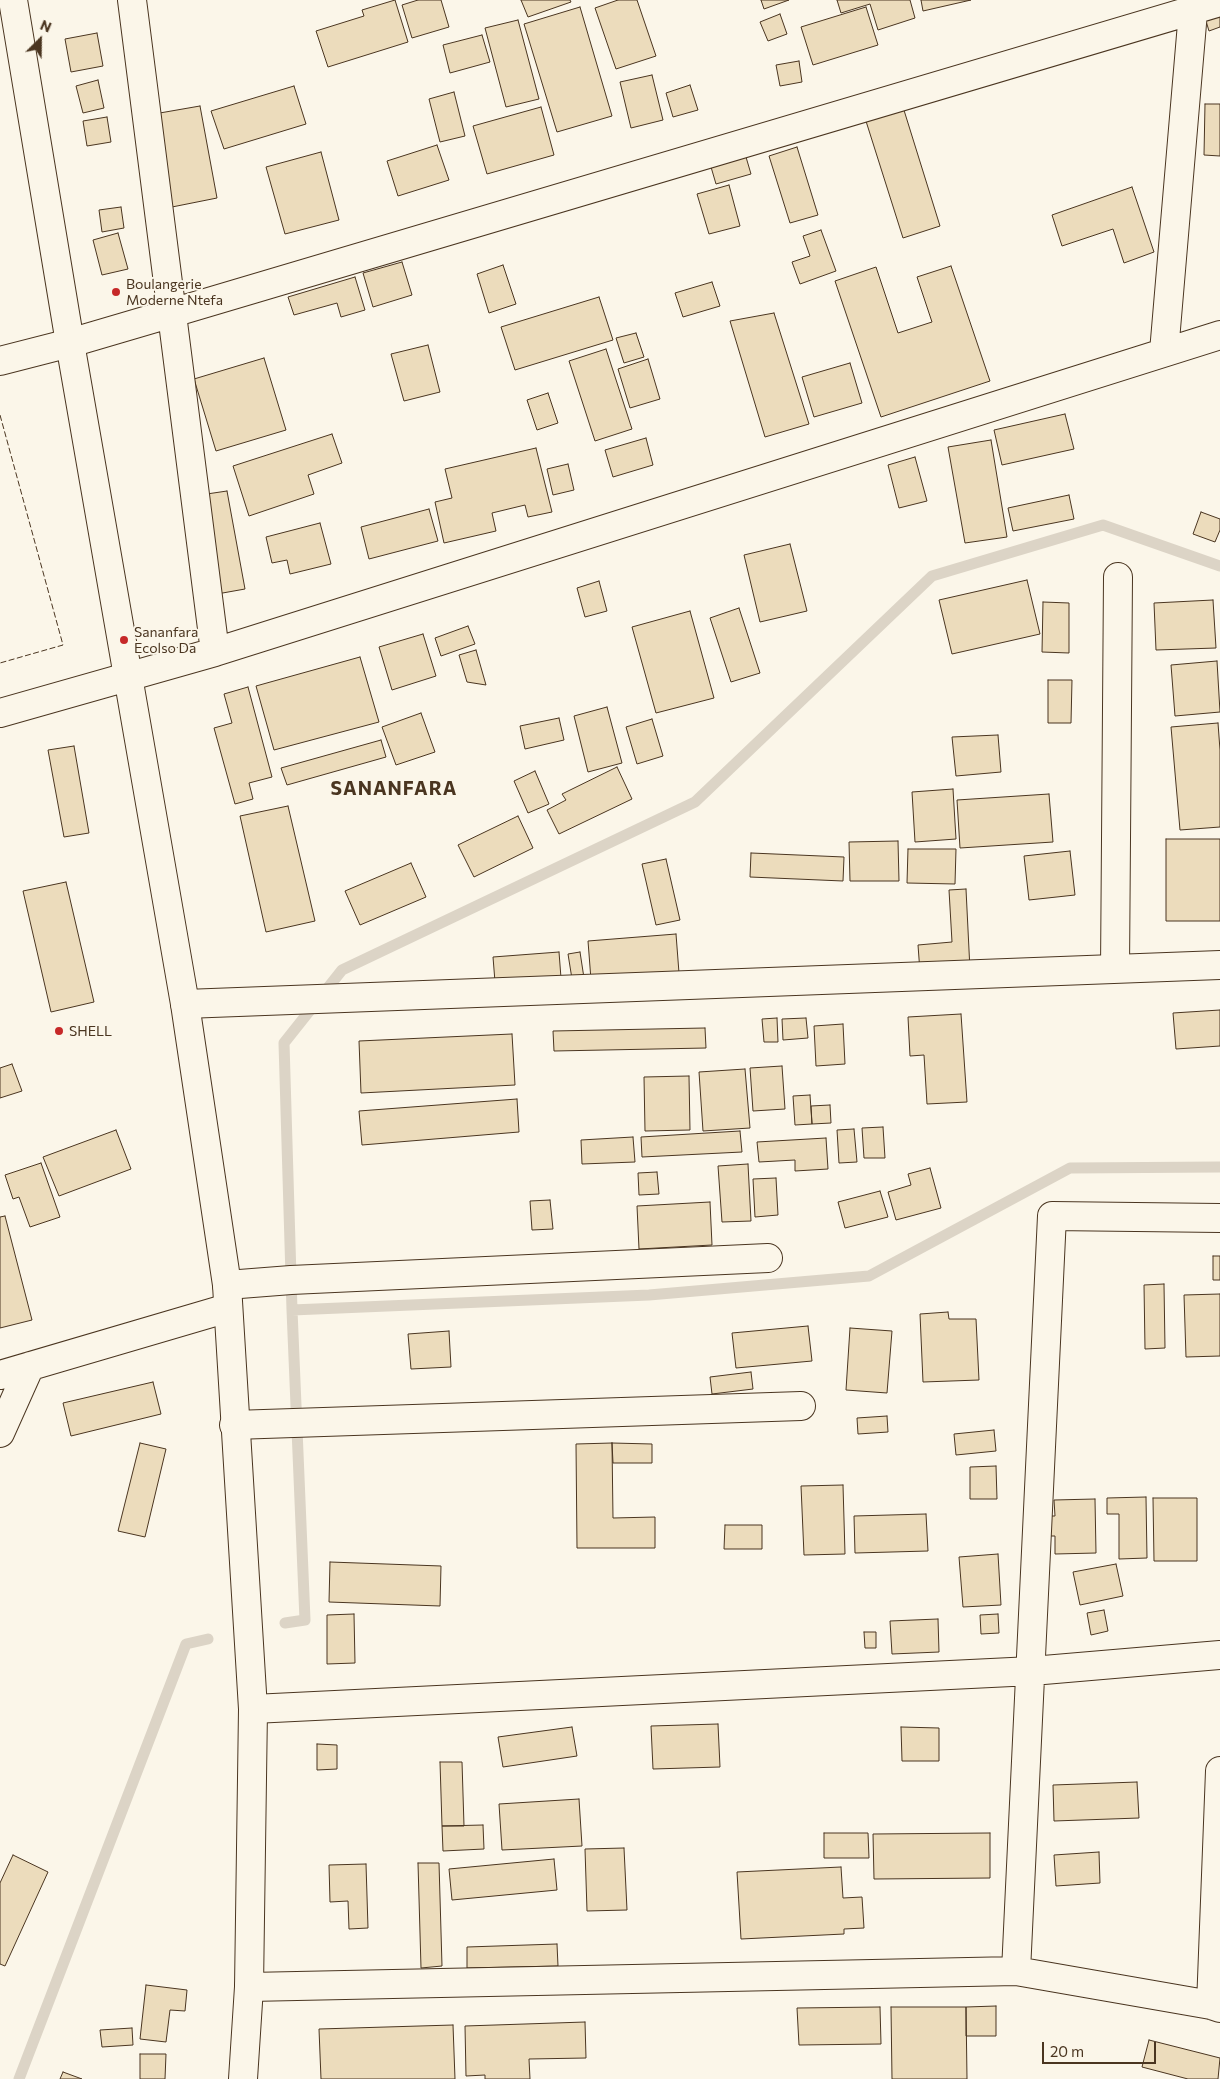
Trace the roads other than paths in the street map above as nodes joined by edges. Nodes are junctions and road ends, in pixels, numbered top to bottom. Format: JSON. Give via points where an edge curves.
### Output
{"nodes":[{"id":1,"x":13,"y":0,"type":"edge"},
{"id":2,"x":132,"y":0,"type":"edge"},
{"id":3,"x":1203,"y":4,"type":"edge"},
{"id":4,"x":172,"y":313,"type":"junction"},
{"id":5,"x":1220,"y":335,"type":"edge"},
{"id":6,"x":70,"y":343,"type":"junction"},
{"id":7,"x":1164,"y":352,"type":"junction"},
{"id":8,"x":0,"y":361,"type":"edge"},
{"id":9,"x":1118,"y":577,"type":"dead end"},
{"id":10,"x":216,"y":652,"type":"junction"},
{"id":11,"x":128,"y":678,"type":"junction"},
{"id":12,"x":0,"y":713,"type":"edge"},
{"id":13,"x":1220,"y":965,"type":"edge"},
{"id":14,"x":1116,"y":969,"type":"junction"},
{"id":15,"x":185,"y":1004,"type":"junction"},
{"id":16,"x":1220,"y":1218,"type":"edge"},
{"id":17,"x":768,"y":1258,"type":"dead end"},
{"id":18,"x":228,"y":1296,"type":"junction"},
{"id":19,"x":30,"y":1366,"type":"junction"},
{"id":20,"x":0,"y":1375,"type":"edge"},
{"id":21,"x":801,"y":1406,"type":"dead end"},
{"id":22,"x":234,"y":1425,"type":"junction"},
{"id":23,"x":0,"y":1433,"type":"edge"},
{"id":24,"x":1220,"y":1655,"type":"edge"},
{"id":25,"x":1032,"y":1671,"type":"junction"},
{"id":26,"x":253,"y":1708,"type":"junction"},
{"id":27,"x":1220,"y":1771,"type":"edge"},
{"id":28,"x":1016,"y":1971,"type":"junction"},
{"id":29,"x":249,"y":1987,"type":"junction"},
{"id":30,"x":1215,"y":2006,"type":"edge"},
{"id":31,"x":243,"y":2079,"type":"edge"}],
"edges":[{"from":1,"to":6,"type":"street"},
{"from":2,"to":4,"type":"street"},
{"from":3,"to":4,"type":"street"},
{"from":3,"to":7,"type":"street"},
{"from":4,"to":6,"type":"street"},
{"from":4,"to":10,"type":"street"},
{"from":5,"to":7,"type":"street"},
{"from":6,"to":8,"type":"street"},
{"from":6,"to":11,"type":"street"},
{"from":7,"to":10,"type":"street"},
{"from":9,"to":14,"type":"street"},
{"from":10,"to":11,"type":"street"},
{"from":11,"to":12,"type":"street"},
{"from":11,"to":15,"type":"street"},
{"from":13,"to":14,"type":"street"},
{"from":14,"to":15,"type":"street"},
{"from":15,"to":18,"type":"street"},
{"from":16,"to":25,"type":"street","via":[[1052,1216]]},
{"from":17,"to":18,"type":"street","via":[[301,1279]]},
{"from":18,"to":19,"type":"street"},
{"from":18,"to":22,"type":"street"},
{"from":19,"to":20,"type":"street"},
{"from":19,"to":23,"type":"street"},
{"from":21,"to":22,"type":"street"},
{"from":22,"to":26,"type":"street"},
{"from":24,"to":25,"type":"street"},
{"from":25,"to":26,"type":"street"},
{"from":25,"to":28,"type":"street"},
{"from":26,"to":29,"type":"street"},
{"from":27,"to":30,"type":"street"},
{"from":28,"to":29,"type":"street"},
{"from":28,"to":30,"type":"street"},
{"from":29,"to":31,"type":"street"}]}
